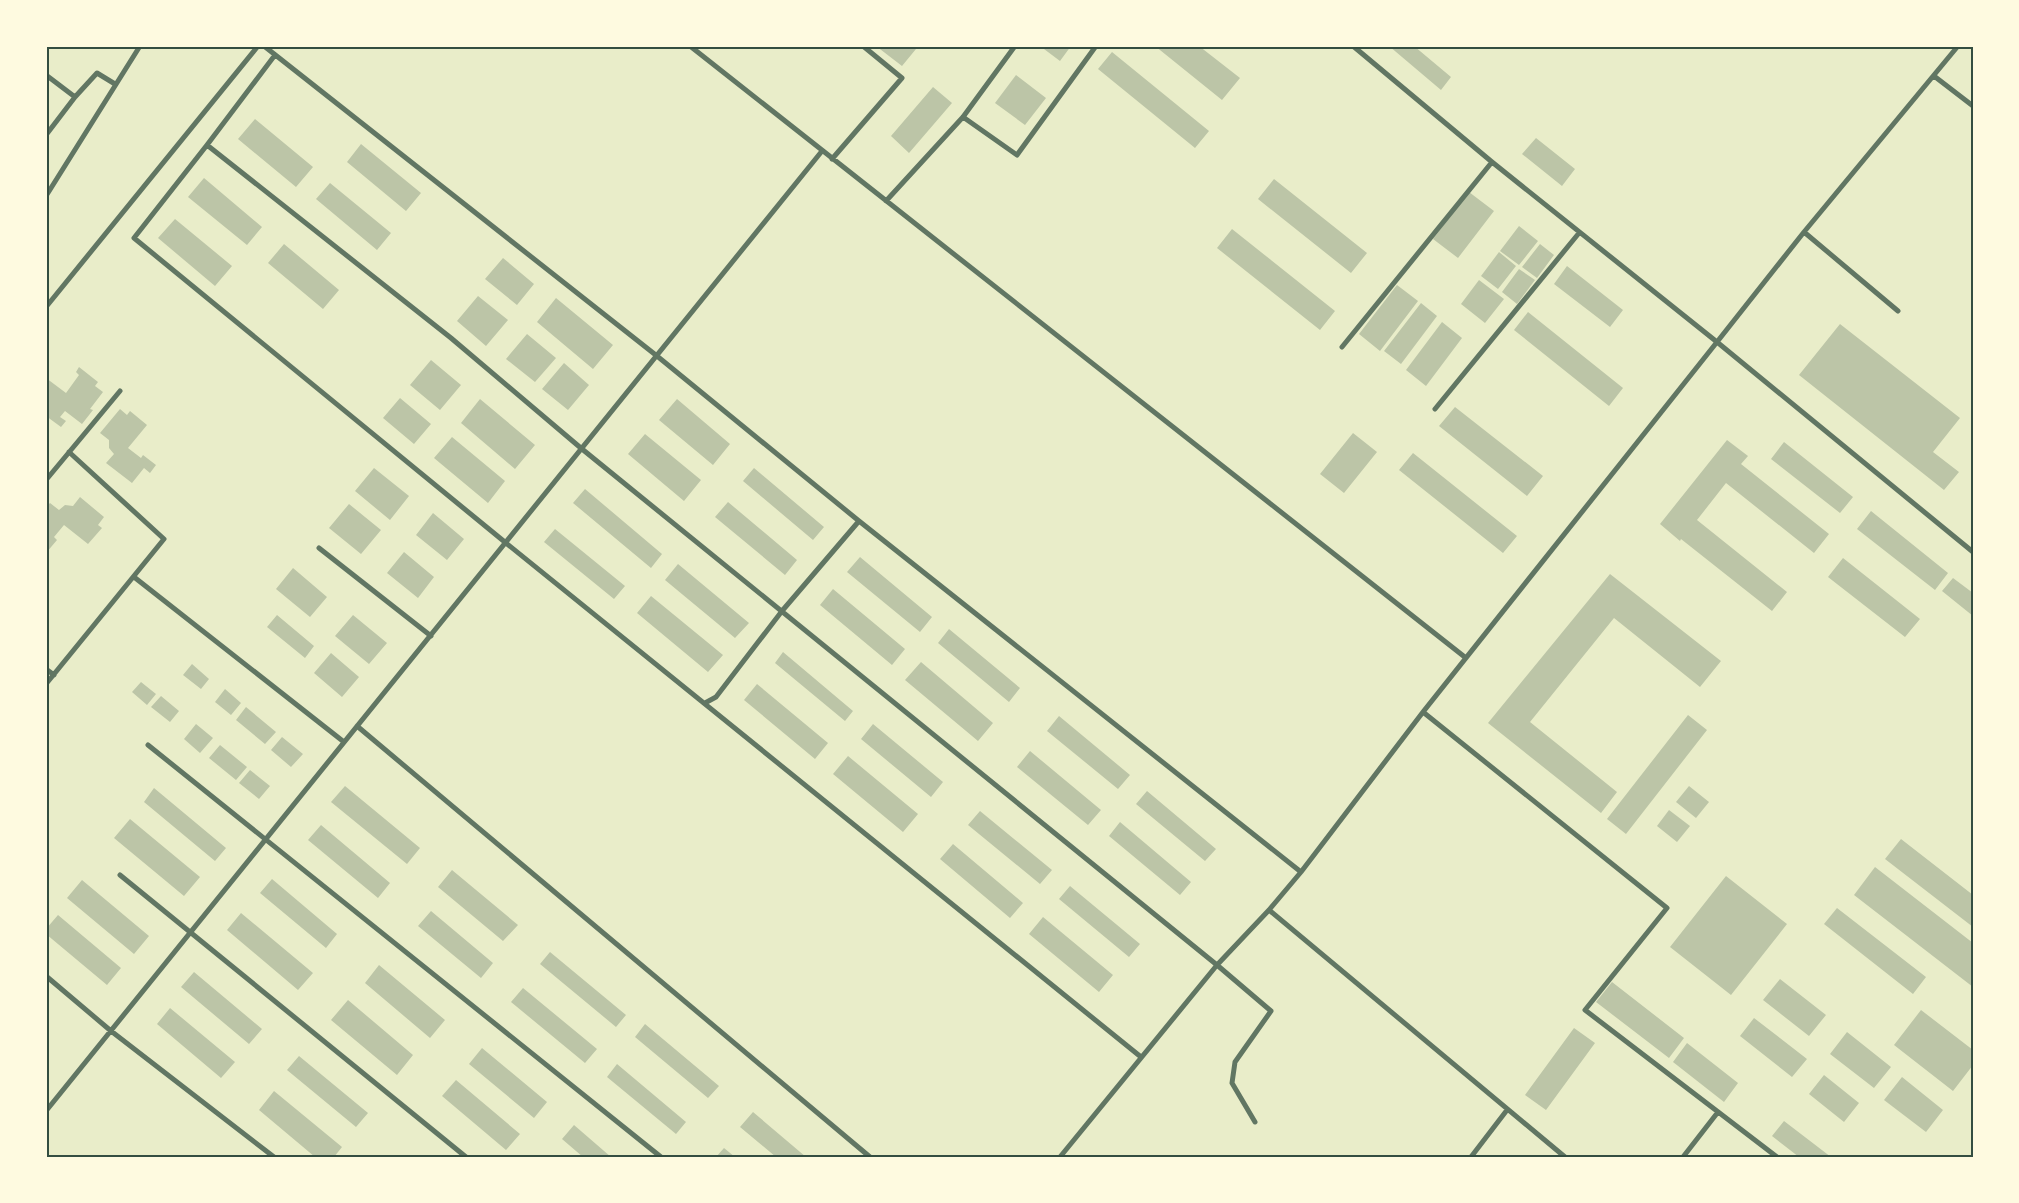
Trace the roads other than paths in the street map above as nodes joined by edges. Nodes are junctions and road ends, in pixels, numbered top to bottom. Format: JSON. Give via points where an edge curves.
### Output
{"nodes":[{"id":1,"x":140,"y":46,"type":"edge"},
{"id":2,"x":258,"y":46,"type":"edge"},
{"id":3,"x":264,"y":46,"type":"edge"},
{"id":4,"x":690,"y":46,"type":"edge"},
{"id":5,"x":863,"y":46,"type":"edge"},
{"id":6,"x":1015,"y":46,"type":"edge"},
{"id":7,"x":1096,"y":46,"type":"edge"},
{"id":8,"x":1353,"y":46,"type":"edge"},
{"id":9,"x":1958,"y":46,"type":"edge"},
{"id":10,"x":275,"y":55,"type":"junction"},
{"id":11,"x":46,"y":75,"type":"edge"},
{"id":12,"x":1934,"y":76,"type":"junction"},
{"id":13,"x":115,"y":84,"type":"junction"},
{"id":14,"x":75,"y":97,"type":"junction"},
{"id":15,"x":1973,"y":106,"type":"edge"},
{"id":16,"x":963,"y":117,"type":"junction"},
{"id":17,"x":46,"y":135,"type":"edge"},
{"id":18,"x":208,"y":145,"type":"junction"},
{"id":19,"x":822,"y":151,"type":"junction"},
{"id":20,"x":832,"y":159,"type":"junction"},
{"id":21,"x":1492,"y":162,"type":"junction"},
{"id":22,"x":46,"y":196,"type":"edge"},
{"id":23,"x":886,"y":200,"type":"junction"},
{"id":24,"x":1804,"y":232,"type":"junction"},
{"id":25,"x":1580,"y":233,"type":"junction"},
{"id":26,"x":46,"y":307,"type":"edge"},
{"id":27,"x":1898,"y":311,"type":"dead end"},
{"id":28,"x":1717,"y":342,"type":"junction"},
{"id":29,"x":1342,"y":347,"type":"dead end"},
{"id":30,"x":657,"y":356,"type":"junction"},
{"id":31,"x":120,"y":391,"type":"dead end"},
{"id":32,"x":1435,"y":409,"type":"dead end"},
{"id":33,"x":582,"y":449,"type":"junction"},
{"id":34,"x":69,"y":452,"type":"junction"},
{"id":35,"x":46,"y":480,"type":"edge"},
{"id":36,"x":859,"y":521,"type":"junction"},
{"id":37,"x":506,"y":542,"type":"junction"},
{"id":38,"x":319,"y":548,"type":"dead end"},
{"id":39,"x":1973,"y":552,"type":"edge"},
{"id":40,"x":134,"y":577,"type":"junction"},
{"id":41,"x":782,"y":611,"type":"junction"},
{"id":42,"x":430,"y":636,"type":"junction"},
{"id":43,"x":1466,"y":658,"type":"junction"},
{"id":44,"x":46,"y":669,"type":"edge"},
{"id":45,"x":54,"y":675,"type":"junction"},
{"id":46,"x":46,"y":684,"type":"edge"},
{"id":47,"x":705,"y":703,"type":"junction"},
{"id":48,"x":1423,"y":712,"type":"junction"},
{"id":49,"x":357,"y":726,"type":"junction"},
{"id":50,"x":344,"y":742,"type":"junction"},
{"id":51,"x":148,"y":745,"type":"dead end"},
{"id":52,"x":266,"y":839,"type":"junction"},
{"id":53,"x":1301,"y":872,"type":"junction"},
{"id":54,"x":120,"y":875,"type":"dead end"},
{"id":55,"x":1269,"y":910,"type":"junction"},
{"id":56,"x":190,"y":933,"type":"junction"},
{"id":57,"x":1216,"y":965,"type":"junction"},
{"id":58,"x":46,"y":976,"type":"edge"},
{"id":59,"x":111,"y":1031,"type":"junction"},
{"id":60,"x":1142,"y":1057,"type":"junction"},
{"id":61,"x":1507,"y":1110,"type":"junction"},
{"id":62,"x":46,"y":1111,"type":"edge"},
{"id":63,"x":1718,"y":1112,"type":"junction"},
{"id":64,"x":1255,"y":1122,"type":"dead end"},
{"id":65,"x":274,"y":1157,"type":"edge"},
{"id":66,"x":466,"y":1157,"type":"edge"},
{"id":67,"x":661,"y":1157,"type":"edge"},
{"id":68,"x":870,"y":1157,"type":"edge"},
{"id":69,"x":1060,"y":1157,"type":"edge"},
{"id":70,"x":1471,"y":1157,"type":"edge"},
{"id":71,"x":1564,"y":1157,"type":"edge"},
{"id":72,"x":1683,"y":1157,"type":"edge"},
{"id":73,"x":1777,"y":1157,"type":"edge"}],
"edges":[{"from":1,"to":13,"type":"street"},
{"from":2,"to":26,"type":"street"},
{"from":3,"to":10,"type":"street"},
{"from":4,"to":19,"type":"street"},
{"from":5,"to":20,"type":"street","via":[[902,78]]},
{"from":6,"to":16,"type":"street"},
{"from":7,"to":16,"type":"street","via":[[1017,155]]},
{"from":8,"to":21,"type":"street"},
{"from":9,"to":12,"type":"street"},
{"from":10,"to":18,"type":"street"},
{"from":10,"to":30,"type":"street"},
{"from":11,"to":14,"type":"street"},
{"from":12,"to":15,"type":"street"},
{"from":12,"to":24,"type":"street"},
{"from":13,"to":14,"type":"street","via":[[97,73]]},
{"from":13,"to":22,"type":"street"},
{"from":14,"to":17,"type":"street"},
{"from":16,"to":23,"type":"street"},
{"from":18,"to":33,"type":"street","via":[[451,338]]},
{"from":18,"to":37,"type":"street","via":[[134,238]]},
{"from":19,"to":20,"type":"street"},
{"from":19,"to":30,"type":"street"},
{"from":20,"to":23,"type":"street"},
{"from":21,"to":25,"type":"street"},
{"from":21,"to":29,"type":"street"},
{"from":23,"to":43,"type":"street"},
{"from":24,"to":27,"type":"street"},
{"from":24,"to":28,"type":"street"},
{"from":25,"to":28,"type":"street"},
{"from":25,"to":32,"type":"street"},
{"from":28,"to":39,"type":"street"},
{"from":28,"to":43,"type":"street"},
{"from":30,"to":33,"type":"street"},
{"from":30,"to":36,"type":"street"},
{"from":31,"to":34,"type":"street"},
{"from":33,"to":37,"type":"street"},
{"from":33,"to":41,"type":"street"},
{"from":34,"to":35,"type":"street"},
{"from":34,"to":40,"type":"street","via":[[164,539]]},
{"from":36,"to":41,"type":"street"},
{"from":36,"to":53,"type":"street"},
{"from":37,"to":42,"type":"street"},
{"from":37,"to":47,"type":"street"},
{"from":38,"to":42,"type":"street"},
{"from":40,"to":45,"type":"street"},
{"from":40,"to":50,"type":"street"},
{"from":41,"to":47,"type":"street","via":[[716,697]]},
{"from":41,"to":57,"type":"street"},
{"from":42,"to":49,"type":"street"},
{"from":43,"to":48,"type":"street"},
{"from":44,"to":45,"type":"street"},
{"from":45,"to":46,"type":"street"},
{"from":47,"to":60,"type":"street"},
{"from":48,"to":53,"type":"street"},
{"from":48,"to":63,"type":"street","via":[[1667,908],[1585,1010]]},
{"from":49,"to":50,"type":"street"},
{"from":49,"to":68,"type":"street"},
{"from":50,"to":52,"type":"street"},
{"from":51,"to":52,"type":"street"},
{"from":52,"to":56,"type":"street"},
{"from":52,"to":67,"type":"street"},
{"from":53,"to":55,"type":"street"},
{"from":54,"to":56,"type":"street"},
{"from":55,"to":57,"type":"street"},
{"from":55,"to":61,"type":"street"},
{"from":56,"to":59,"type":"street"},
{"from":56,"to":66,"type":"street"},
{"from":57,"to":60,"type":"street"},
{"from":57,"to":64,"type":"street","via":[[1271,1011],[1235,1062],[1232,1083]]},
{"from":58,"to":59,"type":"street"},
{"from":59,"to":62,"type":"street"},
{"from":59,"to":65,"type":"street"},
{"from":60,"to":69,"type":"street"},
{"from":61,"to":70,"type":"street"},
{"from":61,"to":71,"type":"street"},
{"from":63,"to":72,"type":"street"},
{"from":63,"to":73,"type":"street"}]}
